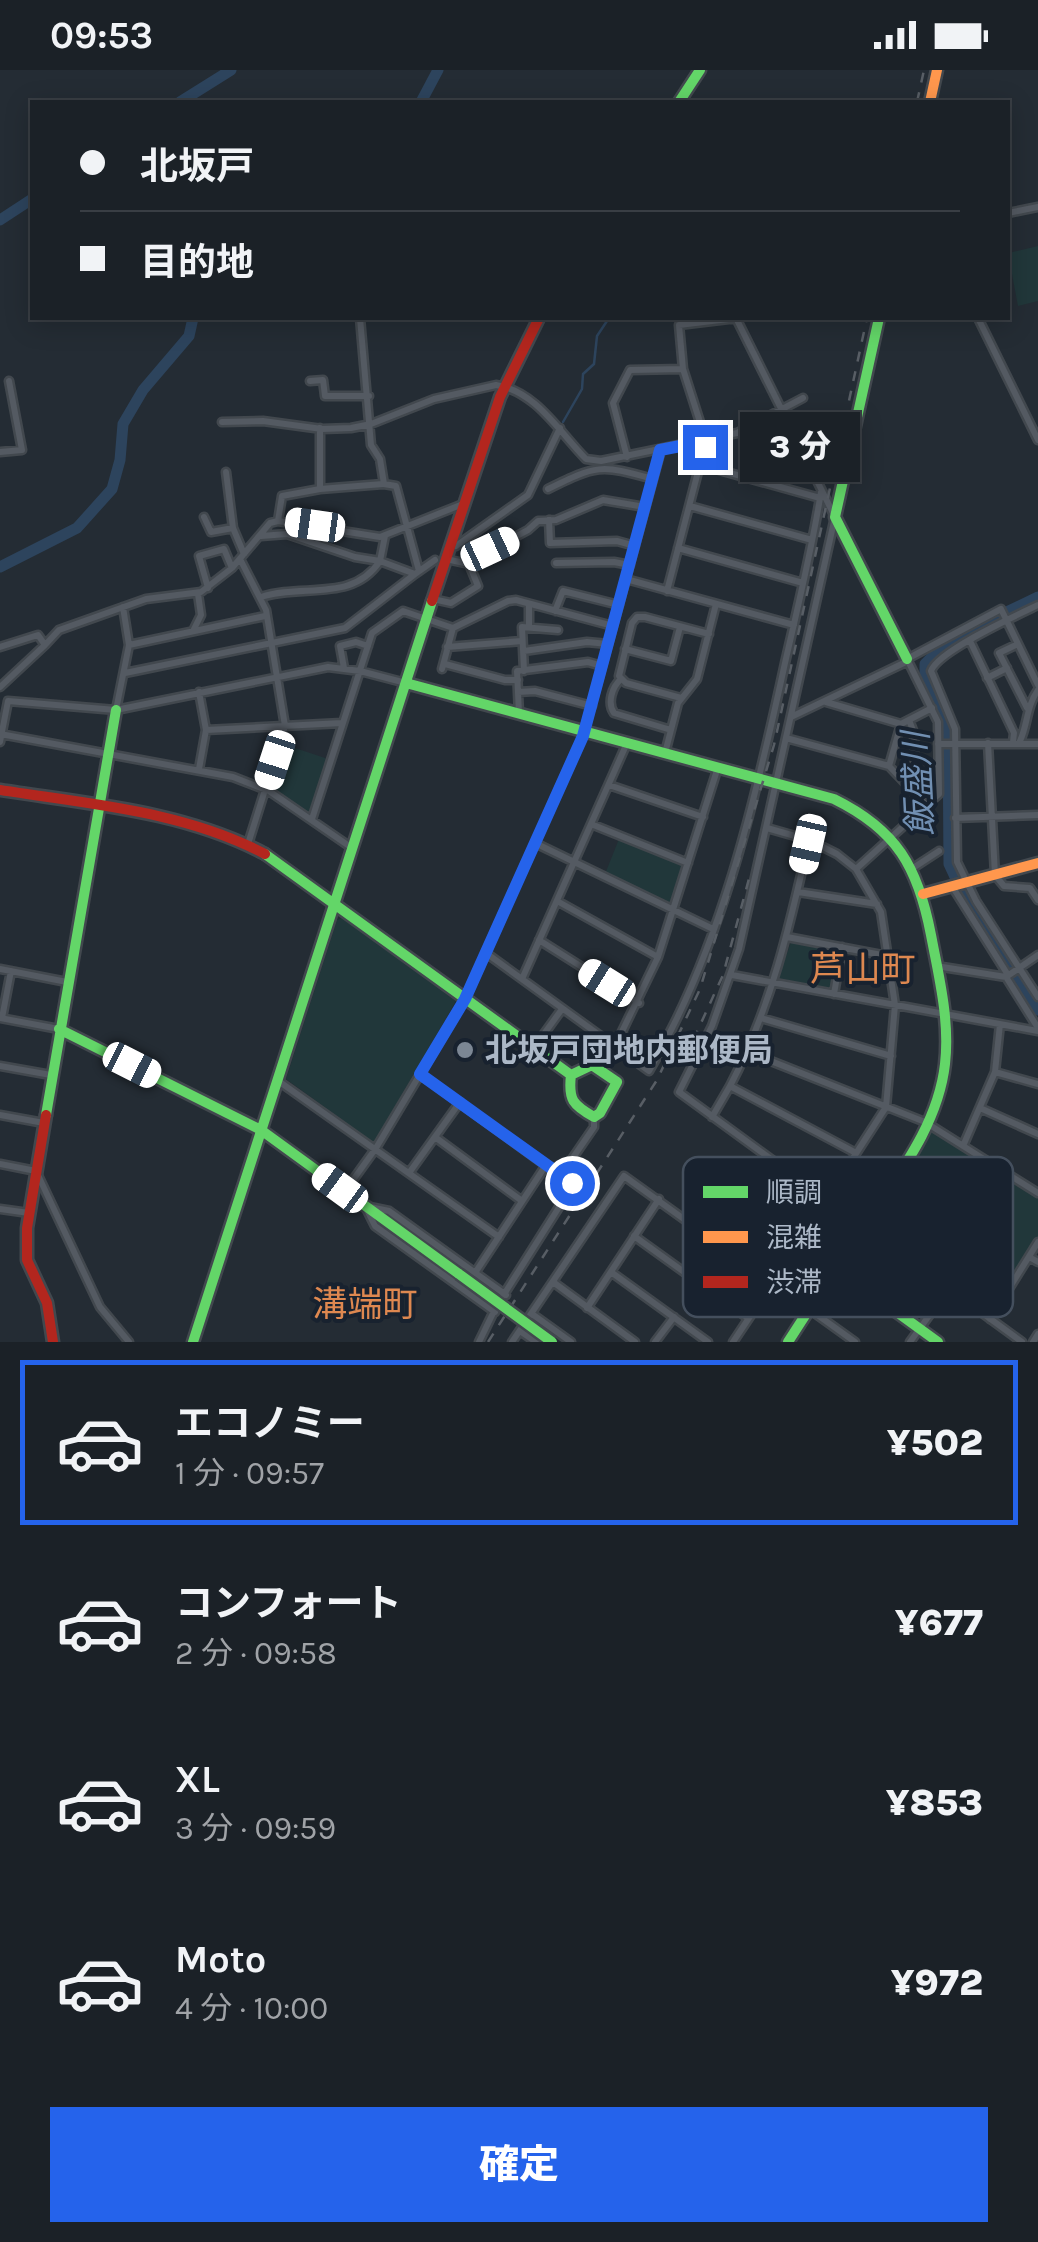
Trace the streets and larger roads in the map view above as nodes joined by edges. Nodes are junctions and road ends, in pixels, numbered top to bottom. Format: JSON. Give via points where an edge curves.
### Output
{"nodes":[{"id":1,"x":700,"y":70,"type":"edge"},
{"id":2,"x":938,"y":70,"type":"edge"},
{"id":3,"x":680,"y":100,"type":"edge"},
{"id":4,"x":930,"y":100,"type":"edge"},
{"id":5,"x":1038,"y":206,"type":"edge"},
{"id":6,"x":1010,"y":213,"type":"edge"},
{"id":7,"x":360,"y":320,"type":"edge"},
{"id":8,"x":538,"y":320,"type":"edge"},
{"id":9,"x":720,"y":320,"type":"edge"},
{"id":10,"x":737,"y":320,"type":"edge"},
{"id":11,"x":879,"y":320,"type":"edge"},
{"id":12,"x":979,"y":320,"type":"edge"},
{"id":13,"x":683,"y":369,"type":"junction"},
{"id":14,"x":310,"y":380,"type":"dead end"},
{"id":15,"x":10,"y":381,"type":"dead end"},
{"id":16,"x":505,"y":386,"type":"junction"},
{"id":17,"x":368,"y":396,"type":"junction"},
{"id":18,"x":803,"y":398,"type":"dead end"},
{"id":19,"x":781,"y":410,"type":"junction"},
{"id":20,"x":222,"y":422,"type":"dead end"},
{"id":21,"x":371,"y":424,"type":"junction"},
{"id":22,"x":320,"y":428,"type":"junction"},
{"id":23,"x":560,"y":428,"type":"junction"},
{"id":24,"x":1038,"y":440,"type":"edge"},
{"id":25,"x":706,"y":441,"type":"junction"},
{"id":26,"x":660,"y":450,"type":"junction"},
{"id":27,"x":0,"y":452,"type":"edge"},
{"id":28,"x":627,"y":457,"type":"junction"},
{"id":29,"x":701,"y":465,"type":"junction"},
{"id":30,"x":226,"y":472,"type":"dead end"},
{"id":31,"x":653,"y":479,"type":"junction"},
{"id":32,"x":384,"y":484,"type":"junction"},
{"id":33,"x":320,"y":488,"type":"junction"},
{"id":34,"x":548,"y":489,"type":"dead end"},
{"id":35,"x":820,"y":494,"type":"junction"},
{"id":36,"x":463,"y":504,"type":"junction"},
{"id":37,"x":690,"y":506,"type":"junction"},
{"id":38,"x":645,"y":507,"type":"junction"},
{"id":39,"x":835,"y":516,"type":"junction"},
{"id":40,"x":204,"y":517,"type":"dead end"},
{"id":41,"x":278,"y":520,"type":"junction"},
{"id":42,"x":550,"y":520,"type":"junction"},
{"id":43,"x":407,"y":527,"type":"junction"},
{"id":44,"x":233,"y":528,"type":"junction"},
{"id":45,"x":259,"y":536,"type":"junction"},
{"id":46,"x":385,"y":536,"type":"junction"},
{"id":47,"x":812,"y":540,"type":"junction"},
{"id":48,"x":456,"y":546,"type":"dead end"},
{"id":49,"x":635,"y":546,"type":"junction"},
{"id":50,"x":678,"y":548,"type":"junction"},
{"id":51,"x":242,"y":556,"type":"junction"},
{"id":52,"x":440,"y":560,"type":"junction"},
{"id":53,"x":380,"y":561,"type":"junction"},
{"id":54,"x":466,"y":562,"type":"junction"},
{"id":55,"x":556,"y":562,"type":"dead end"},
{"id":56,"x":630,"y":565,"type":"junction"},
{"id":57,"x":232,"y":568,"type":"junction"},
{"id":58,"x":417,"y":573,"type":"junction"},
{"id":59,"x":626,"y":579,"type":"junction"},
{"id":60,"x":803,"y":582,"type":"junction"},
{"id":61,"x":208,"y":588,"type":"junction"},
{"id":62,"x":667,"y":591,"type":"junction"},
{"id":63,"x":198,"y":594,"type":"junction"},
{"id":64,"x":261,"y":597,"type":"junction"},
{"id":65,"x":433,"y":599,"type":"junction"},
{"id":66,"x":529,"y":604,"type":"junction"},
{"id":67,"x":716,"y":604,"type":"junction"},
{"id":68,"x":619,"y":605,"type":"junction"},
{"id":69,"x":1038,"y":606,"type":"edge"},
{"id":70,"x":122,"y":607,"type":"junction"},
{"id":71,"x":555,"y":611,"type":"junction"},
{"id":72,"x":265,"y":616,"type":"junction"},
{"id":73,"x":426,"y":619,"type":"junction"},
{"id":74,"x":1007,"y":620,"type":"junction"},
{"id":75,"x":794,"y":625,"type":"junction"},
{"id":76,"x":613,"y":626,"type":"junction"},
{"id":77,"x":680,"y":627,"type":"junction"},
{"id":78,"x":453,"y":628,"type":"junction"},
{"id":79,"x":528,"y":628,"type":"junction"},
{"id":80,"x":194,"y":630,"type":"junction"},
{"id":81,"x":558,"y":630,"type":"dead end"},
{"id":82,"x":709,"y":634,"type":"junction"},
{"id":83,"x":522,"y":641,"type":"junction"},
{"id":84,"x":970,"y":642,"type":"junction"},
{"id":85,"x":270,"y":643,"type":"junction"},
{"id":86,"x":608,"y":644,"type":"junction"},
{"id":87,"x":1018,"y":644,"type":"junction"},
{"id":88,"x":46,"y":645,"type":"junction"},
{"id":89,"x":129,"y":645,"type":"junction"},
{"id":90,"x":368,"y":646,"type":"junction"},
{"id":91,"x":0,"y":647,"type":"edge"},
{"id":92,"x":448,"y":647,"type":"junction"},
{"id":93,"x":624,"y":649,"type":"junction"},
{"id":94,"x":524,"y":651,"type":"junction"},
{"id":95,"x":908,"y":660,"type":"junction"},
{"id":96,"x":602,"y":666,"type":"junction"},
{"id":97,"x":344,"y":668,"type":"junction"},
{"id":98,"x":1007,"y":668,"type":"junction"},
{"id":99,"x":360,"y":671,"type":"junction"},
{"id":100,"x":524,"y":671,"type":"junction"},
{"id":101,"x":125,"y":673,"type":"junction"},
{"id":102,"x":277,"y":676,"type":"junction"},
{"id":103,"x":988,"y":678,"type":"junction"},
{"id":104,"x":621,"y":679,"type":"junction"},
{"id":105,"x":518,"y":680,"type":"junction"},
{"id":106,"x":406,"y":683,"type":"junction"},
{"id":107,"x":0,"y":687,"type":"edge"},
{"id":108,"x":1038,"y":688,"type":"edge"},
{"id":109,"x":199,"y":692,"type":"junction"},
{"id":110,"x":518,"y":692,"type":"junction"},
{"id":111,"x":681,"y":698,"type":"junction"},
{"id":112,"x":825,"y":702,"type":"junction"},
{"id":113,"x":592,"y":706,"type":"junction"},
{"id":114,"x":932,"y":708,"type":"junction"},
{"id":115,"x":1027,"y":708,"type":"junction"},
{"id":116,"x":116,"y":710,"type":"junction"},
{"id":117,"x":520,"y":714,"type":"junction"},
{"id":118,"x":790,"y":717,"type":"junction"},
{"id":119,"x":905,"y":722,"type":"junction"},
{"id":120,"x":342,"y":723,"type":"junction"},
{"id":121,"x":285,"y":726,"type":"junction"},
{"id":122,"x":206,"y":730,"type":"junction"},
{"id":123,"x":670,"y":730,"type":"junction"},
{"id":124,"x":584,"y":732,"type":"junction"},
{"id":125,"x":0,"y":736,"type":"edge"},
{"id":126,"x":786,"y":738,"type":"junction"},
{"id":127,"x":1016,"y":742,"type":"junction"},
{"id":128,"x":628,"y":743,"type":"junction"},
{"id":129,"x":954,"y":743,"type":"junction"},
{"id":130,"x":988,"y":743,"type":"junction"},
{"id":131,"x":940,"y":744,"type":"junction"},
{"id":132,"x":1038,"y":744,"type":"edge"},
{"id":133,"x":108,"y":753,"type":"junction"},
{"id":134,"x":664,"y":753,"type":"junction"},
{"id":135,"x":888,"y":766,"type":"junction"},
{"id":136,"x":718,"y":767,"type":"junction"},
{"id":137,"x":198,"y":769,"type":"junction"},
{"id":138,"x":758,"y":778,"type":"junction"},
{"id":139,"x":777,"y":783,"type":"junction"},
{"id":140,"x":906,"y":784,"type":"junction"},
{"id":141,"x":609,"y":785,"type":"junction"},
{"id":142,"x":0,"y":790,"type":"edge"},
{"id":143,"x":266,"y":790,"type":"junction"},
{"id":144,"x":926,"y":805,"type":"junction"},
{"id":145,"x":99,"y":808,"type":"junction"},
{"id":146,"x":1038,"y":815,"type":"edge"},
{"id":147,"x":989,"y":816,"type":"junction"},
{"id":148,"x":703,"y":817,"type":"junction"},
{"id":149,"x":955,"y":818,"type":"junction"},
{"id":150,"x":312,"y":819,"type":"junction"},
{"id":151,"x":591,"y":824,"type":"junction"},
{"id":152,"x":767,"y":828,"type":"junction"},
{"id":153,"x":892,"y":837,"type":"junction"},
{"id":154,"x":809,"y":840,"type":"junction"},
{"id":155,"x":535,"y":843,"type":"junction"},
{"id":156,"x":248,"y":844,"type":"junction"},
{"id":157,"x":352,"y":848,"type":"junction"},
{"id":158,"x":939,"y":851,"type":"dead end"},
{"id":159,"x":574,"y":862,"type":"junction"},
{"id":160,"x":688,"y":863,"type":"junction"},
{"id":161,"x":1038,"y":863,"type":"edge"},
{"id":162,"x":913,"y":868,"type":"junction"},
{"id":163,"x":856,"y":869,"type":"junction"},
{"id":164,"x":994,"y":874,"type":"junction"},
{"id":165,"x":959,"y":885,"type":"junction"},
{"id":166,"x":798,"y":892,"type":"junction"},
{"id":167,"x":923,"y":894,"type":"junction"},
{"id":168,"x":1038,"y":900,"type":"edge"},
{"id":169,"x":557,"y":901,"type":"junction"},
{"id":170,"x":334,"y":904,"type":"junction"},
{"id":171,"x":877,"y":904,"type":"junction"},
{"id":172,"x":674,"y":910,"type":"junction"},
{"id":173,"x":713,"y":929,"type":"junction"},
{"id":174,"x":788,"y":938,"type":"junction"},
{"id":175,"x":539,"y":940,"type":"junction"},
{"id":176,"x":842,"y":947,"type":"junction"},
{"id":177,"x":486,"y":953,"type":"junction"},
{"id":178,"x":1038,"y":955,"type":"edge"},
{"id":179,"x":887,"y":956,"type":"junction"},
{"id":180,"x":658,"y":957,"type":"junction"},
{"id":181,"x":936,"y":966,"type":"junction"},
{"id":182,"x":1018,"y":968,"type":"junction"},
{"id":183,"x":0,"y":969,"type":"edge"},
{"id":184,"x":11,"y":970,"type":"junction"},
{"id":185,"x":732,"y":975,"type":"junction"},
{"id":186,"x":1007,"y":976,"type":"junction"},
{"id":187,"x":522,"y":980,"type":"junction"},
{"id":188,"x":67,"y":982,"type":"junction"},
{"id":189,"x":774,"y":983,"type":"junction"},
{"id":190,"x":834,"y":994,"type":"junction"},
{"id":191,"x":1038,"y":997,"type":"edge"},
{"id":192,"x":465,"y":999,"type":"junction"},
{"id":193,"x":638,"y":1003,"type":"junction"},
{"id":194,"x":896,"y":1005,"type":"junction"},
{"id":195,"x":562,"y":1009,"type":"junction"},
{"id":196,"x":944,"y":1015,"type":"junction"},
{"id":197,"x":1,"y":1018,"type":"edge"},
{"id":198,"x":761,"y":1018,"type":"junction"},
{"id":199,"x":1000,"y":1024,"type":"junction"},
{"id":200,"x":59,"y":1029,"type":"junction"},
{"id":201,"x":1038,"y":1029,"type":"edge"},
{"id":202,"x":615,"y":1046,"type":"junction"},
{"id":203,"x":534,"y":1048,"type":"junction"},
{"id":204,"x":748,"y":1052,"type":"junction"},
{"id":205,"x":891,"y":1056,"type":"junction"},
{"id":206,"x":0,"y":1066,"type":"edge"},
{"id":207,"x":996,"y":1072,"type":"junction"},
{"id":208,"x":420,"y":1074,"type":"junction"},
{"id":209,"x":51,"y":1075,"type":"junction"},
{"id":210,"x":571,"y":1076,"type":"junction"},
{"id":211,"x":277,"y":1080,"type":"junction"},
{"id":212,"x":1038,"y":1084,"type":"edge"},
{"id":213,"x":730,"y":1086,"type":"junction"},
{"id":214,"x":460,"y":1102,"type":"junction"},
{"id":215,"x":886,"y":1107,"type":"junction"},
{"id":216,"x":980,"y":1108,"type":"junction"},
{"id":217,"x":0,"y":1115,"type":"edge"},
{"id":218,"x":594,"y":1116,"type":"junction"},
{"id":219,"x":712,"y":1117,"type":"junction"},
{"id":220,"x":44,"y":1123,"type":"junction"},
{"id":221,"x":929,"y":1124,"type":"junction"},
{"id":222,"x":261,"y":1130,"type":"junction"},
{"id":223,"x":1038,"y":1134,"type":"edge"},
{"id":224,"x":435,"y":1137,"type":"junction"},
{"id":225,"x":963,"y":1146,"type":"junction"},
{"id":226,"x":376,"y":1148,"type":"junction"},
{"id":227,"x":856,"y":1153,"type":"junction"},
{"id":228,"x":766,"y":1157,"type":"edge"},
{"id":229,"x":853,"y":1157,"type":"edge"},
{"id":230,"x":908,"y":1157,"type":"edge"},
{"id":231,"x":980,"y":1157,"type":"edge"},
{"id":232,"x":0,"y":1164,"type":"edge"},
{"id":233,"x":546,"y":1164,"type":"junction"},
{"id":234,"x":36,"y":1171,"type":"junction"},
{"id":235,"x":410,"y":1172,"type":"junction"},
{"id":236,"x":561,"y":1175,"type":"junction"},
{"id":237,"x":1013,"y":1178,"type":"edge"},
{"id":238,"x":345,"y":1191,"type":"junction"},
{"id":239,"x":1038,"y":1194,"type":"edge"},
{"id":240,"x":659,"y":1199,"type":"junction"},
{"id":241,"x":522,"y":1202,"type":"junction"},
{"id":242,"x":366,"y":1206,"type":"junction"},
{"id":243,"x":0,"y":1209,"type":"edge"},
{"id":244,"x":29,"y":1213,"type":"junction"},
{"id":245,"x":683,"y":1216,"type":"edge"},
{"id":246,"x":634,"y":1236,"type":"junction"},
{"id":247,"x":499,"y":1237,"type":"junction"},
{"id":248,"x":1038,"y":1242,"type":"edge"},
{"id":249,"x":1029,"y":1257,"type":"junction"},
{"id":250,"x":1038,"y":1262,"type":"edge"},
{"id":251,"x":683,"y":1271,"type":"edge"},
{"id":252,"x":474,"y":1272,"type":"junction"},
{"id":253,"x":611,"y":1272,"type":"junction"},
{"id":254,"x":552,"y":1282,"type":"junction"},
{"id":255,"x":1013,"y":1282,"type":"edge"},
{"id":256,"x":506,"y":1294,"type":"junction"},
{"id":257,"x":588,"y":1308,"type":"junction"},
{"id":258,"x":496,"y":1312,"type":"junction"},
{"id":259,"x":532,"y":1314,"type":"junction"},
{"id":260,"x":674,"y":1317,"type":"junction"},
{"id":261,"x":805,"y":1317,"type":"edge"},
{"id":262,"x":819,"y":1317,"type":"edge"},
{"id":263,"x":903,"y":1317,"type":"edge"},
{"id":264,"x":928,"y":1317,"type":"edge"},
{"id":265,"x":987,"y":1317,"type":"edge"},
{"id":266,"x":748,"y":1318,"type":"edge"},
{"id":267,"x":990,"y":1319,"type":"joint"},
{"id":268,"x":920,"y":1329,"type":"junction"},
{"id":269,"x":520,"y":1331,"type":"junction"},
{"id":270,"x":1038,"y":1334,"type":"edge"},
{"id":271,"x":844,"y":1339,"type":"edge"},
{"id":272,"x":53,"y":1342,"type":"edge"},
{"id":273,"x":129,"y":1342,"type":"edge"},
{"id":274,"x":193,"y":1342,"type":"edge"},
{"id":275,"x":479,"y":1342,"type":"edge"},
{"id":276,"x":512,"y":1342,"type":"edge"},
{"id":277,"x":536,"y":1342,"type":"edge"},
{"id":278,"x":552,"y":1342,"type":"edge"},
{"id":279,"x":571,"y":1342,"type":"edge"},
{"id":280,"x":635,"y":1342,"type":"edge"},
{"id":281,"x":656,"y":1342,"type":"edge"},
{"id":282,"x":708,"y":1342,"type":"edge"},
{"id":283,"x":732,"y":1342,"type":"edge"},
{"id":284,"x":788,"y":1342,"type":"edge"},
{"id":285,"x":855,"y":1342,"type":"edge"},
{"id":286,"x":910,"y":1342,"type":"edge"},
{"id":287,"x":938,"y":1342,"type":"edge"},
{"id":288,"x":1022,"y":1342,"type":"edge"},
{"id":289,"x":1033,"y":1342,"type":"edge"}],
"edges":[{"from":1,"to":3,"type":"street"},
{"from":2,"to":4,"type":"street"},
{"from":5,"to":6,"type":"street"},
{"from":7,"to":17,"type":"street"},
{"from":8,"to":16,"type":"street"},
{"from":9,"to":13,"type":"street","via":[[679,325]]},
{"from":10,"to":19,"type":"street"},
{"from":11,"to":39,"type":"street"},
{"from":12,"to":24,"type":"street"},
{"from":13,"to":25,"type":"street"},
{"from":13,"to":28,"type":"street","via":[[630,370],[613,403]]},
{"from":14,"to":17,"type":"street","via":[[323,380],[326,396]]},
{"from":15,"to":27,"type":"street","via":[[22,450]]},
{"from":16,"to":21,"type":"street","via":[[434,399]]},
{"from":16,"to":23,"type":"street"},
{"from":16,"to":36,"type":"street"},
{"from":17,"to":21,"type":"street"},
{"from":18,"to":19,"type":"street"},
{"from":19,"to":25,"type":"street"},
{"from":19,"to":35,"type":"street"},
{"from":20,"to":22,"type":"street"},
{"from":21,"to":22,"type":"street"},
{"from":21,"to":32,"type":"street"},
{"from":22,"to":33,"type":"street"},
{"from":23,"to":28,"type":"street","via":[[589,460]]},
{"from":23,"to":48,"type":"street","via":[[528,495]]},
{"from":25,"to":26,"type":"street"},
{"from":25,"to":29,"type":"street"},
{"from":26,"to":28,"type":"street"},
{"from":26,"to":31,"type":"street"},
{"from":29,"to":35,"type":"street"},
{"from":29,"to":37,"type":"street"},
{"from":30,"to":44,"type":"street"},
{"from":31,"to":34,"type":"street","via":[[602,467]]},
{"from":31,"to":38,"type":"street"},
{"from":32,"to":33,"type":"street"},
{"from":32,"to":43,"type":"street","via":[[396,486]]},
{"from":33,"to":41,"type":"street","via":[[282,496]]},
{"from":35,"to":39,"type":"street"},
{"from":35,"to":47,"type":"street"},
{"from":36,"to":43,"type":"street"},
{"from":36,"to":52,"type":"street"},
{"from":37,"to":47,"type":"street"},
{"from":37,"to":50,"type":"street"},
{"from":38,"to":42,"type":"street","via":[[603,500]]},
{"from":38,"to":49,"type":"street"},
{"from":39,"to":95,"type":"street"},
{"from":39,"to":118,"type":"street"},
{"from":40,"to":44,"type":"street","via":[[210,532]]},
{"from":41,"to":45,"type":"street"},
{"from":41,"to":46,"type":"street"},
{"from":42,"to":49,"type":"street","via":[[550,542]]},
{"from":42,"to":54,"type":"street"},
{"from":43,"to":46,"type":"street"},
{"from":43,"to":58,"type":"street"},
{"from":44,"to":51,"type":"street"},
{"from":45,"to":51,"type":"street"},
{"from":45,"to":53,"type":"street","via":[[288,534]]},
{"from":46,"to":53,"type":"street"},
{"from":47,"to":60,"type":"street"},
{"from":49,"to":56,"type":"street"},
{"from":50,"to":60,"type":"street"},
{"from":50,"to":62,"type":"street"},
{"from":51,"to":57,"type":"street"},
{"from":51,"to":64,"type":"street"},
{"from":52,"to":54,"type":"street"},
{"from":52,"to":58,"type":"street"},
{"from":52,"to":65,"type":"street"},
{"from":53,"to":58,"type":"street"},
{"from":53,"to":64,"type":"street","via":[[370,575],[339,591]]},
{"from":54,"to":65,"type":"street","via":[[478,588],[451,603]]},
{"from":55,"to":56,"type":"street"},
{"from":56,"to":59,"type":"street"},
{"from":57,"to":61,"type":"street"},
{"from":57,"to":61,"type":"street","via":[[224,549],[199,556]]},
{"from":58,"to":85,"type":"street","via":[[345,628]]},
{"from":59,"to":62,"type":"street"},
{"from":59,"to":68,"type":"street"},
{"from":60,"to":75,"type":"street"},
{"from":61,"to":63,"type":"street"},
{"from":62,"to":67,"type":"street"},
{"from":63,"to":70,"type":"street"},
{"from":63,"to":80,"type":"street"},
{"from":64,"to":72,"type":"street"},
{"from":65,"to":73,"type":"street"},
{"from":66,"to":71,"type":"street"},
{"from":66,"to":78,"type":"street","via":[[500,604]]},
{"from":66,"to":79,"type":"street"},
{"from":67,"to":75,"type":"street"},
{"from":67,"to":82,"type":"street"},
{"from":68,"to":71,"type":"street","via":[[563,591]]},
{"from":68,"to":76,"type":"street"},
{"from":69,"to":74,"type":"street"},
{"from":70,"to":88,"type":"street","via":[[59,630]]},
{"from":70,"to":89,"type":"street"},
{"from":71,"to":76,"type":"street"},
{"from":72,"to":80,"type":"street"},
{"from":72,"to":85,"type":"street"},
{"from":73,"to":78,"type":"street"},
{"from":73,"to":90,"type":"street","via":[[401,612],[372,633]]},
{"from":73,"to":106,"type":"street"},
{"from":74,"to":84,"type":"street"},
{"from":74,"to":87,"type":"street"},
{"from":74,"to":95,"type":"street","via":[[1001,609]]},
{"from":75,"to":138,"type":"street"},
{"from":76,"to":86,"type":"street"},
{"from":77,"to":82,"type":"street"},
{"from":77,"to":93,"type":"street","via":[[637,617]]},
{"from":77,"to":93,"type":"street","via":[[670,661]]},
{"from":78,"to":92,"type":"street"},
{"from":79,"to":81,"type":"street"},
{"from":79,"to":83,"type":"street","via":[[522,626]]},
{"from":80,"to":89,"type":"street"},
{"from":82,"to":111,"type":"street","via":[[697,680]]},
{"from":83,"to":92,"type":"street"},
{"from":83,"to":94,"type":"street"},
{"from":84,"to":103,"type":"street"},
{"from":84,"to":129,"type":"street","via":[[936,661],[931,671],[952,720]]},
{"from":85,"to":101,"type":"street"},
{"from":85,"to":102,"type":"street"},
{"from":86,"to":94,"type":"street"},
{"from":86,"to":96,"type":"street"},
{"from":87,"to":98,"type":"street","via":[[999,653]]},
{"from":87,"to":108,"type":"street"},
{"from":88,"to":91,"type":"street","via":[[38,635]]},
{"from":88,"to":107,"type":"street"},
{"from":89,"to":101,"type":"street"},
{"from":90,"to":97,"type":"street","via":[[340,646]]},
{"from":90,"to":99,"type":"street"},
{"from":92,"to":105,"type":"street","via":[[444,666]]},
{"from":93,"to":104,"type":"street"},
{"from":94,"to":100,"type":"street"},
{"from":95,"to":112,"type":"street"},
{"from":95,"to":114,"type":"street"},
{"from":96,"to":100,"type":"street"},
{"from":96,"to":113,"type":"street"},
{"from":97,"to":99,"type":"street"},
{"from":97,"to":102,"type":"street"},
{"from":98,"to":103,"type":"street"},
{"from":98,"to":115,"type":"street"},
{"from":99,"to":106,"type":"street"},
{"from":99,"to":120,"type":"street"},
{"from":100,"to":105,"type":"street","via":[[517,671]]},
{"from":101,"to":116,"type":"street"},
{"from":102,"to":109,"type":"street"},
{"from":102,"to":121,"type":"street"},
{"from":103,"to":127,"type":"street"},
{"from":104,"to":111,"type":"street"},
{"from":104,"to":123,"type":"street","via":[[610,703],[614,713]]},
{"from":105,"to":110,"type":"street"},
{"from":106,"to":117,"type":"street"},
{"from":106,"to":157,"type":"street"},
{"from":108,"to":115,"type":"street"},
{"from":109,"to":116,"type":"street"},
{"from":109,"to":122,"type":"street"},
{"from":110,"to":113,"type":"street","via":[[535,690]]},
{"from":110,"to":117,"type":"street"},
{"from":111,"to":123,"type":"street"},
{"from":112,"to":118,"type":"street"},
{"from":112,"to":119,"type":"street"},
{"from":113,"to":124,"type":"street"},
{"from":114,"to":119,"type":"street"},
{"from":114,"to":131,"type":"street"},
{"from":115,"to":127,"type":"street","via":[[1025,731]]},
{"from":116,"to":125,"type":"street","via":[[8,702]]},
{"from":116,"to":133,"type":"street"},
{"from":117,"to":124,"type":"street"},
{"from":118,"to":126,"type":"street"},
{"from":119,"to":135,"type":"street"},
{"from":119,"to":140,"type":"street","via":[[914,733],[915,774]]},
{"from":120,"to":121,"type":"street"},
{"from":120,"to":150,"type":"street"},
{"from":121,"to":122,"type":"street"},
{"from":121,"to":143,"type":"street"},
{"from":122,"to":137,"type":"street"},
{"from":123,"to":134,"type":"street"},
{"from":124,"to":128,"type":"street"},
{"from":124,"to":155,"type":"street"},
{"from":125,"to":133,"type":"street"},
{"from":126,"to":135,"type":"street"},
{"from":126,"to":139,"type":"street"},
{"from":127,"to":130,"type":"street"},
{"from":127,"to":132,"type":"street"},
{"from":128,"to":134,"type":"street"},
{"from":128,"to":141,"type":"street"},
{"from":129,"to":130,"type":"street"},
{"from":129,"to":131,"type":"street"},
{"from":129,"to":149,"type":"street"},
{"from":130,"to":147,"type":"street"},
{"from":131,"to":144,"type":"street","via":[[938,794]]},
{"from":133,"to":137,"type":"street"},
{"from":133,"to":145,"type":"street"},
{"from":134,"to":136,"type":"street"},
{"from":135,"to":140,"type":"street"},
{"from":136,"to":138,"type":"street"},
{"from":136,"to":148,"type":"street"},
{"from":137,"to":143,"type":"street"},
{"from":138,"to":139,"type":"street"},
{"from":138,"to":173,"type":"street"},
{"from":139,"to":152,"type":"street"},
{"from":139,"to":153,"type":"street","via":[[852,806]]},
{"from":140,"to":144,"type":"street"},
{"from":141,"to":148,"type":"street"},
{"from":141,"to":151,"type":"street"},
{"from":142,"to":145,"type":"street"},
{"from":143,"to":150,"type":"street"},
{"from":143,"to":156,"type":"street"},
{"from":144,"to":153,"type":"street"},
{"from":145,"to":156,"type":"street","via":[[204,827]]},
{"from":145,"to":188,"type":"street"},
{"from":146,"to":147,"type":"street"},
{"from":147,"to":149,"type":"street"},
{"from":147,"to":164,"type":"street"},
{"from":148,"to":160,"type":"street"},
{"from":149,"to":165,"type":"street"},
{"from":150,"to":157,"type":"street"},
{"from":151,"to":159,"type":"street"},
{"from":151,"to":160,"type":"street"},
{"from":152,"to":154,"type":"street"},
{"from":152,"to":185,"type":"street"},
{"from":153,"to":162,"type":"street"},
{"from":153,"to":163,"type":"street"},
{"from":154,"to":163,"type":"street"},
{"from":154,"to":166,"type":"street"},
{"from":155,"to":159,"type":"street"},
{"from":155,"to":177,"type":"street"},
{"from":156,"to":170,"type":"street"},
{"from":157,"to":170,"type":"street"},
{"from":158,"to":162,"type":"street"},
{"from":159,"to":169,"type":"street"},
{"from":159,"to":172,"type":"street"},
{"from":160,"to":172,"type":"street"},
{"from":161,"to":164,"type":"street"},
{"from":162,"to":167,"type":"street"},
{"from":163,"to":171,"type":"street"},
{"from":164,"to":165,"type":"street"},
{"from":164,"to":168,"type":"street","via":[[1004,886],[1030,888]]},
{"from":165,"to":167,"type":"street"},
{"from":165,"to":182,"type":"street"},
{"from":165,"to":186,"type":"street"},
{"from":166,"to":171,"type":"street"},
{"from":166,"to":174,"type":"street"},
{"from":167,"to":181,"type":"street"},
{"from":169,"to":175,"type":"street"},
{"from":169,"to":180,"type":"street"},
{"from":170,"to":192,"type":"street"},
{"from":170,"to":211,"type":"street"},
{"from":171,"to":179,"type":"street"},
{"from":172,"to":173,"type":"street"},
{"from":172,"to":180,"type":"street"},
{"from":173,"to":202,"type":"street","via":[[693,988],[649,1072]]},
{"from":174,"to":176,"type":"street"},
{"from":174,"to":189,"type":"street"},
{"from":175,"to":187,"type":"street"},
{"from":175,"to":193,"type":"street"},
{"from":176,"to":179,"type":"street"},
{"from":176,"to":190,"type":"street"},
{"from":177,"to":187,"type":"street"},
{"from":177,"to":192,"type":"street"},
{"from":178,"to":182,"type":"street"},
{"from":179,"to":194,"type":"street"},
{"from":180,"to":193,"type":"street"},
{"from":181,"to":186,"type":"street"},
{"from":181,"to":196,"type":"street"},
{"from":182,"to":186,"type":"street"},
{"from":182,"to":191,"type":"street"},
{"from":183,"to":184,"type":"street"},
{"from":184,"to":188,"type":"street"},
{"from":184,"to":197,"type":"street"},
{"from":185,"to":189,"type":"street"},
{"from":185,"to":219,"type":"street","via":[[679,1090]]},
{"from":186,"to":201,"type":"street"},
{"from":187,"to":195,"type":"street"},
{"from":188,"to":200,"type":"street"},
{"from":189,"to":190,"type":"street"},
{"from":189,"to":198,"type":"street"},
{"from":190,"to":194,"type":"street"},
{"from":192,"to":203,"type":"street"},
{"from":192,"to":208,"type":"street"},
{"from":193,"to":202,"type":"street"},
{"from":194,"to":196,"type":"street"},
{"from":194,"to":205,"type":"street"},
{"from":195,"to":202,"type":"street"},
{"from":195,"to":203,"type":"street"},
{"from":196,"to":199,"type":"street"},
{"from":196,"to":221,"type":"street","via":[[944,1070]]},
{"from":197,"to":200,"type":"street"},
{"from":198,"to":204,"type":"street"},
{"from":198,"to":205,"type":"street"},
{"from":199,"to":201,"type":"street"},
{"from":199,"to":207,"type":"street"},
{"from":200,"to":209,"type":"street"},
{"from":200,"to":222,"type":"street"},
{"from":203,"to":210,"type":"street"},
{"from":204,"to":213,"type":"street"},
{"from":204,"to":215,"type":"street"},
{"from":205,"to":215,"type":"street"},
{"from":206,"to":209,"type":"street"},
{"from":207,"to":212,"type":"street"},
{"from":207,"to":216,"type":"street"},
{"from":208,"to":214,"type":"street"},
{"from":208,"to":226,"type":"street"},
{"from":209,"to":220,"type":"street"},
{"from":210,"to":218,"type":"street","via":[[569,1101]]},
{"from":210,"to":218,"type":"street","via":[[592,1065],[617,1082]]},
{"from":211,"to":222,"type":"street"},
{"from":211,"to":226,"type":"street"},
{"from":213,"to":219,"type":"street"},
{"from":213,"to":227,"type":"street"},
{"from":214,"to":224,"type":"street"},
{"from":214,"to":233,"type":"street"},
{"from":215,"to":221,"type":"street"},
{"from":215,"to":227,"type":"street"},
{"from":216,"to":223,"type":"street"},
{"from":216,"to":225,"type":"street"},
{"from":217,"to":220,"type":"street"},
{"from":218,"to":236,"type":"street","via":[[594,1127]]},
{"from":219,"to":228,"type":"street"},
{"from":220,"to":234,"type":"street"},
{"from":221,"to":225,"type":"street"},
{"from":221,"to":230,"type":"street"},
{"from":222,"to":238,"type":"street"},
{"from":222,"to":274,"type":"street"},
{"from":224,"to":235,"type":"street"},
{"from":224,"to":241,"type":"street"},
{"from":225,"to":231,"type":"street"},
{"from":226,"to":235,"type":"street"},
{"from":226,"to":238,"type":"street"},
{"from":227,"to":229,"type":"street"},
{"from":232,"to":234,"type":"street"},
{"from":233,"to":236,"type":"street"},
{"from":233,"to":241,"type":"street"},
{"from":234,"to":244,"type":"street"},
{"from":234,"to":273,"type":"street","via":[[100,1307]]},
{"from":235,"to":247,"type":"street"},
{"from":236,"to":256,"type":"street","via":[[573,1187]]},
{"from":237,"to":239,"type":"street"},
{"from":238,"to":242,"type":"street"},
{"from":240,"to":245,"type":"street"},
{"from":240,"to":246,"type":"street"},
{"from":240,"to":254,"type":"street","via":[[622,1177]]},
{"from":241,"to":247,"type":"street"},
{"from":242,"to":252,"type":"street","via":[[389,1211]]},
{"from":242,"to":258,"type":"street","via":[[375,1226]]},
{"from":242,"to":278,"type":"street","bridge":true},
{"from":243,"to":244,"type":"street"},
{"from":244,"to":272,"type":"street","via":[[26,1260],[47,1303]]},
{"from":246,"to":251,"type":"street"},
{"from":246,"to":253,"type":"street"},
{"from":247,"to":252,"type":"street"},
{"from":248,"to":249,"type":"street"},
{"from":249,"to":250,"type":"street"},
{"from":249,"to":255,"type":"street"},
{"from":252,"to":256,"type":"street"},
{"from":253,"to":257,"type":"street"},
{"from":253,"to":260,"type":"street"},
{"from":254,"to":257,"type":"street"},
{"from":254,"to":259,"type":"street"},
{"from":256,"to":258,"type":"street"},
{"from":257,"to":280,"type":"street"},
{"from":258,"to":275,"type":"street"},
{"from":259,"to":269,"type":"street"},
{"from":259,"to":279,"type":"street"},
{"from":260,"to":281,"type":"street"},
{"from":260,"to":282,"type":"street"},
{"from":261,"to":284,"type":"street"},
{"from":262,"to":271,"type":"street"},
{"from":263,"to":268,"type":"street"},
{"from":264,"to":268,"type":"street"},
{"from":265,"to":267,"type":"street"},
{"from":266,"to":283,"type":"street"},
{"from":267,"to":288,"type":"street"},
{"from":268,"to":286,"type":"street"},
{"from":268,"to":287,"type":"street"},
{"from":269,"to":276,"type":"street"},
{"from":269,"to":277,"type":"street"},
{"from":270,"to":289,"type":"street"},
{"from":271,"to":285,"type":"street"}]}
